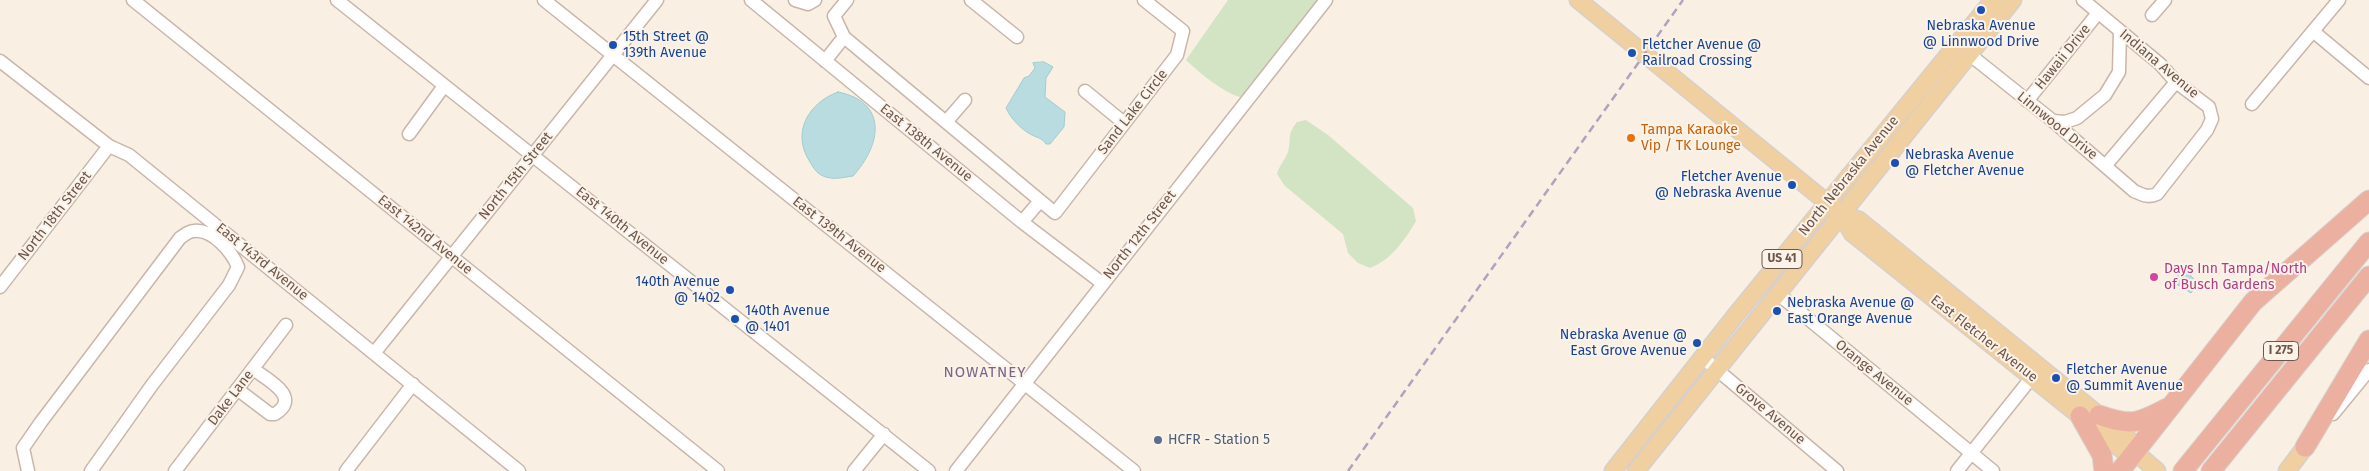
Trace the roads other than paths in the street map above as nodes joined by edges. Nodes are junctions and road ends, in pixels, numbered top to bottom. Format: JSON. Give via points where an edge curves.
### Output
{"nodes":[{"id":1,"x":133,"y":0,"type":"edge"},
{"id":2,"x":337,"y":0,"type":"edge"},
{"id":3,"x":544,"y":0,"type":"edge"},
{"id":4,"x":657,"y":0,"type":"edge"},
{"id":5,"x":751,"y":0,"type":"edge"},
{"id":6,"x":796,"y":0,"type":"edge"},
{"id":7,"x":815,"y":0,"type":"edge"},
{"id":8,"x":846,"y":0,"type":"edge"},
{"id":9,"x":971,"y":0,"type":"edge"},
{"id":10,"x":1144,"y":0,"type":"edge"},
{"id":11,"x":1326,"y":0,"type":"edge"},
{"id":12,"x":1578,"y":0,"type":"edge"},
{"id":13,"x":2014,"y":0,"type":"edge"},
{"id":14,"x":2083,"y":0,"type":"edge"},
{"id":15,"x":2165,"y":0,"type":"edge"},
{"id":16,"x":2339,"y":0,"type":"edge"},
{"id":17,"x":1994,"y":8,"type":"edge"},
{"id":18,"x":2098,"y":13,"type":"junction"},
{"id":19,"x":2152,"y":15,"type":"dead end"},
{"id":20,"x":2120,"y":32,"type":"junction"},
{"id":21,"x":2314,"y":32,"type":"junction"},
{"id":22,"x":844,"y":37,"type":"junction"},
{"id":23,"x":1017,"y":37,"type":"dead end"},
{"id":24,"x":1969,"y":54,"type":"junction"},
{"id":25,"x":612,"y":55,"type":"junction"},
{"id":26,"x":0,"y":61,"type":"edge"},
{"id":27,"x":825,"y":61,"type":"junction"},
{"id":28,"x":2369,"y":78,"type":"edge"},
{"id":29,"x":2176,"y":82,"type":"junction"},
{"id":30,"x":444,"y":86,"type":"junction"},
{"id":31,"x":1085,"y":91,"type":"dead end"},
{"id":32,"x":965,"y":100,"type":"dead end"},
{"id":33,"x":2027,"y":101,"type":"junction"},
{"id":34,"x":2252,"y":104,"type":"dead end"},
{"id":35,"x":2053,"y":121,"type":"junction"},
{"id":36,"x":946,"y":122,"type":"junction"},
{"id":37,"x":1124,"y":123,"type":"junction"},
{"id":38,"x":409,"y":134,"type":"dead end"},
{"id":39,"x":109,"y":146,"type":"junction"},
{"id":40,"x":533,"y":155,"type":"junction"},
{"id":41,"x":2106,"y":165,"type":"junction"},
{"id":42,"x":2145,"y":197,"type":"joint"},
{"id":43,"x":1040,"y":200,"type":"junction"},
{"id":44,"x":2369,"y":200,"type":"edge"},
{"id":45,"x":1828,"y":203,"type":"junction"},
{"id":46,"x":1841,"y":214,"type":"junction"},
{"id":47,"x":1022,"y":222,"type":"junction"},
{"id":48,"x":2369,"y":242,"type":"edge"},
{"id":49,"x":452,"y":257,"type":"junction"},
{"id":50,"x":2369,"y":276,"type":"edge"},
{"id":51,"x":1102,"y":283,"type":"junction"},
{"id":52,"x":1,"y":284,"type":"edge"},
{"id":53,"x":1776,"y":293,"type":"junction"},
{"id":54,"x":286,"y":326,"type":"dead end"},
{"id":55,"x":2369,"y":340,"type":"edge"},
{"id":56,"x":375,"y":352,"type":"junction"},
{"id":57,"x":1702,"y":358,"type":"junction"},
{"id":58,"x":253,"y":369,"type":"junction"},
{"id":59,"x":1716,"y":369,"type":"junction"},
{"id":60,"x":2369,"y":370,"type":"edge"},
{"id":61,"x":2032,"y":377,"type":"junction"},
{"id":62,"x":1024,"y":382,"type":"junction"},
{"id":63,"x":413,"y":384,"type":"junction"},
{"id":64,"x":238,"y":389,"type":"junction"},
{"id":65,"x":1674,"y":396,"type":"junction"},
{"id":66,"x":2170,"y":406,"type":"junction"},
{"id":67,"x":2089,"y":415,"type":"junction"},
{"id":68,"x":884,"y":434,"type":"junction"},
{"id":69,"x":2305,"y":447,"type":"junction"},
{"id":70,"x":1972,"y":452,"type":"junction"},
{"id":71,"x":2135,"y":452,"type":"junction"},
{"id":72,"x":2188,"y":465,"type":"edge"},
{"id":73,"x":28,"y":471,"type":"edge"},
{"id":74,"x":91,"y":471,"type":"edge"},
{"id":75,"x":175,"y":471,"type":"edge"},
{"id":76,"x":346,"y":471,"type":"edge"},
{"id":77,"x":519,"y":471,"type":"edge"},
{"id":78,"x":718,"y":471,"type":"edge"},
{"id":79,"x":854,"y":471,"type":"edge"},
{"id":80,"x":929,"y":471,"type":"edge"},
{"id":81,"x":956,"y":471,"type":"edge"},
{"id":82,"x":1134,"y":471,"type":"edge"},
{"id":83,"x":1613,"y":471,"type":"edge"},
{"id":84,"x":1634,"y":471,"type":"edge"},
{"id":85,"x":1837,"y":471,"type":"edge"},
{"id":86,"x":1957,"y":471,"type":"edge"},
{"id":87,"x":1994,"y":471,"type":"edge"},
{"id":88,"x":2104,"y":471,"type":"edge"},
{"id":89,"x":2120,"y":471,"type":"edge"},
{"id":90,"x":2157,"y":471,"type":"edge"},
{"id":91,"x":2211,"y":471,"type":"edge"},
{"id":92,"x":2287,"y":471,"type":"edge"}],
"edges":[{"from":1,"to":49,"type":"street","name":"East 142nd Avenue"},
{"from":2,"to":30,"type":"street","name":"East 140th Avenue"},
{"from":3,"to":25,"type":"street","name":"East 139th Avenue"},
{"from":4,"to":25,"type":"street","name":"North 15th Street"},
{"from":5,"to":27,"type":"street","name":"East 138th Avenue"},
{"from":6,"to":7,"type":"street","via":[[808,4]]},
{"from":8,"to":22,"type":"street","name":"Sand Lake Circle","via":[[834,16]]},
{"from":9,"to":23,"type":"street"},
{"from":10,"to":37,"type":"street","name":"Sand Lake Circle","via":[[1182,31],[1178,55]]},
{"from":11,"to":51,"type":"street","name":"North 12th Street"},
{"from":12,"to":45,"type":"main road","name":"East Fletcher Avenue"},
{"from":13,"to":17,"type":"main road","name":"North Nebraska Avenue","number":"US 41"},
{"from":14,"to":18,"type":"street","name":"Indiana Avenue"},
{"from":15,"to":19,"type":"street"},
{"from":16,"to":21,"type":"street"},
{"from":17,"to":24,"type":"main road","name":"North Nebraska Avenue","number":"US 41"},
{"from":17,"to":45,"type":"main road","name":"North Nebraska Avenue","number":"US 41"},
{"from":18,"to":20,"type":"street","name":"Indiana Avenue"},
{"from":18,"to":33,"type":"street","name":"Hawaii Drive"},
{"from":20,"to":29,"type":"street","name":"Indiana Avenue","via":[[2160,64]]},
{"from":20,"to":35,"type":"street","via":[[2119,72],[2105,95],[2077,118]]},
{"from":21,"to":28,"type":"street"},
{"from":21,"to":34,"type":"street"},
{"from":22,"to":27,"type":"street"},
{"from":22,"to":36,"type":"street","name":"Sand Lake Circle"},
{"from":24,"to":33,"type":"street","name":"Linnwood Drive"},
{"from":24,"to":46,"type":"main road","name":"North Nebraska Avenue","number":"US 41"},
{"from":25,"to":40,"type":"street","name":"North 15th Street"},
{"from":25,"to":62,"type":"street","name":"East 139th Avenue"},
{"from":26,"to":39,"type":"street","name":"East 143rd Avenue"},
{"from":27,"to":47,"type":"street","name":"East 138th Avenue"},
{"from":29,"to":41,"type":"street"},
{"from":29,"to":42,"type":"street","name":"Indiana Avenue","via":[[2209,106],[2212,119],[2157,194]]},
{"from":30,"to":38,"type":"street"},
{"from":30,"to":40,"type":"street","name":"East 140th Avenue"},
{"from":31,"to":37,"type":"street"},
{"from":32,"to":36,"type":"street"},
{"from":33,"to":35,"type":"street","name":"Linnwood Drive"},
{"from":35,"to":41,"type":"street","name":"Linnwood Drive"},
{"from":36,"to":43,"type":"street","name":"Sand Lake Circle"},
{"from":37,"to":43,"type":"street","name":"Sand Lake Circle","via":[[1056,213]]},
{"from":39,"to":52,"type":"street","name":"North 18th Street"},
{"from":39,"to":56,"type":"street","name":"East 143rd Avenue","via":[[129,155]]},
{"from":40,"to":49,"type":"street","name":"North 15th Street"},
{"from":40,"to":68,"type":"street","name":"East 140th Avenue"},
{"from":41,"to":42,"type":"street","name":"Linnwood Drive"},
{"from":43,"to":47,"type":"street"},
{"from":44,"to":66,"type":"highway","via":[[2254,302]]},
{"from":45,"to":46,"type":"main road","name":"East Fletcher Avenue"},
{"from":45,"to":57,"type":"main road","name":"North Nebraska Avenue","number":"US 41"},
{"from":46,"to":53,"type":"main road","name":"North Nebraska Avenue","number":"US 41"},
{"from":46,"to":61,"type":"main road","name":"East Fletcher Avenue","via":[[1853,233]]},
{"from":46,"to":67,"type":"main road","name":"East Fletcher Avenue","via":[[1860,220]]},
{"from":47,"to":51,"type":"street","name":"East 138th Avenue"},
{"from":48,"to":72,"type":"highway","number":"I 275"},
{"from":49,"to":56,"type":"street","name":"North 15th Street"},
{"from":49,"to":78,"type":"street","name":"East 142nd Avenue"},
{"from":50,"to":91,"type":"highway","number":"I 275"},
{"from":51,"to":62,"type":"street","name":"North 12th Street"},
{"from":53,"to":59,"type":"main road","name":"North Nebraska Avenue","number":"US 41"},
{"from":53,"to":70,"type":"street","name":"Orange Avenue"},
{"from":54,"to":58,"type":"street","name":"Dake Lane"},
{"from":55,"to":69,"type":"highway"},
{"from":56,"to":63,"type":"street","name":"East 143rd Avenue"},
{"from":57,"to":59,"type":"street","name":"Grove Avenue"},
{"from":57,"to":65,"type":"main road","name":"North Nebraska Avenue","number":"US 41"},
{"from":58,"to":64,"type":"street","name":"Dake Lane"},
{"from":58,"to":64,"type":"street","via":[[284,393],[284,406],[270,414]]},
{"from":59,"to":84,"type":"main road","name":"North Nebraska Avenue","number":"US 41"},
{"from":59,"to":85,"type":"street","name":"Grove Avenue"},
{"from":60,"to":69,"type":"street"},
{"from":61,"to":67,"type":"main road","name":"East Fletcher Avenue"},
{"from":61,"to":70,"type":"street"},
{"from":62,"to":81,"type":"street","name":"North 12th Street"},
{"from":62,"to":82,"type":"street","name":"East 139th Avenue"},
{"from":63,"to":76,"type":"street"},
{"from":63,"to":77,"type":"street","name":"East 143rd Avenue"},
{"from":64,"to":75,"type":"street","name":"Dake Lane"},
{"from":65,"to":83,"type":"main road","name":"North Nebraska Avenue","number":"US 41"},
{"from":65,"to":84,"type":"main road","via":[[1667,414],[1632,463]]},
{"from":66,"to":67,"type":"highway","via":[[2132,422]]},
{"from":66,"to":71,"type":"highway"},
{"from":67,"to":71,"type":"main road","name":"East Fletcher Avenue","via":[[2125,452]]},
{"from":67,"to":88,"type":"highway"},
{"from":68,"to":79,"type":"street"},
{"from":68,"to":80,"type":"street","name":"East 140th Avenue"},
{"from":69,"to":92,"type":"main road"},
{"from":70,"to":86,"type":"street"},
{"from":70,"to":87,"type":"street","name":"Orange Avenue"},
{"from":71,"to":89,"type":"highway"},
{"from":71,"to":90,"type":"main road","name":"East Fletcher Avenue"},
{"from":73,"to":74,"type":"street","via":[[22,448],[41,422],[180,238],[193,230],[206,232],[233,254],[238,267],[229,285]]}]}
